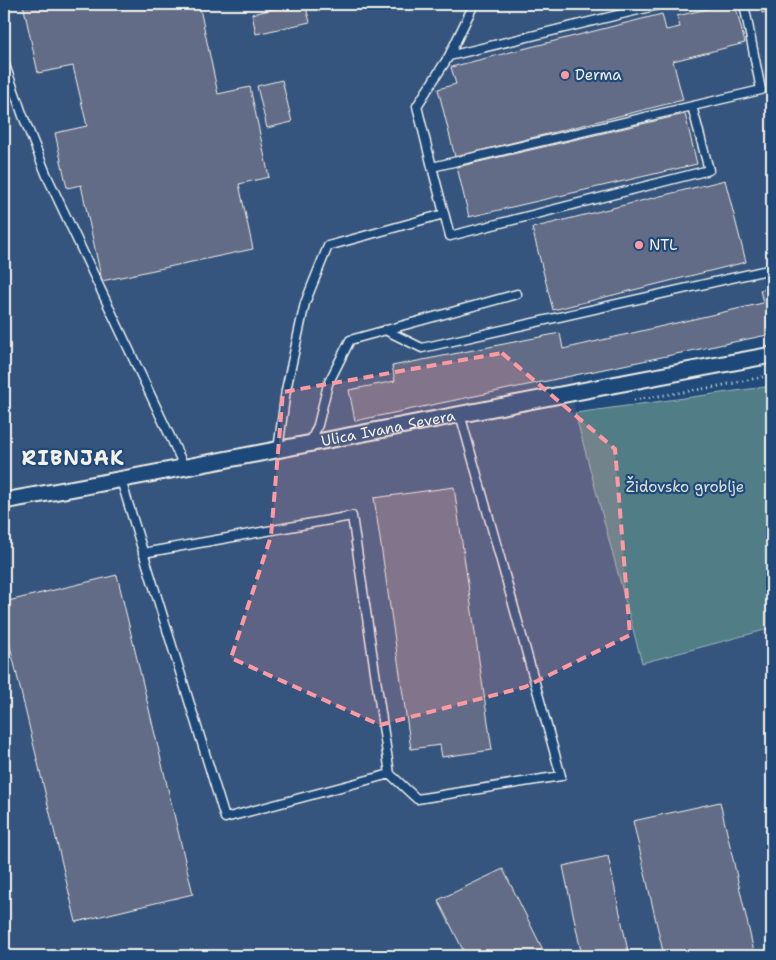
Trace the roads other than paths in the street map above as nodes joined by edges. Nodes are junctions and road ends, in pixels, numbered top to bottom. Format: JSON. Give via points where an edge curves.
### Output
{"nodes":[{"id":1,"x":474,"y":4,"type":"edge"},
{"id":2,"x":664,"y":4,"type":"edge"},
{"id":3,"x":744,"y":4,"type":"edge"},
{"id":4,"x":449,"y":56,"type":"junction"},
{"id":5,"x":4,"y":62,"type":"edge"},
{"id":6,"x":692,"y":106,"type":"junction"},
{"id":7,"x":432,"y":167,"type":"junction"},
{"id":8,"x":444,"y":214,"type":"junction"},
{"id":9,"x":772,"y":269,"type":"edge"},
{"id":10,"x":517,"y":294,"type":"dead end"},
{"id":11,"x":385,"y":330,"type":"junction"},
{"id":12,"x":772,"y":355,"type":"edge"},
{"id":13,"x":460,"y":414,"type":"junction"},
{"id":14,"x":310,"y":444,"type":"junction"},
{"id":15,"x":278,"y":450,"type":"junction"},
{"id":16,"x":185,"y":468,"type":"junction"},
{"id":17,"x":121,"y":480,"type":"junction"},
{"id":18,"x":4,"y":501,"type":"edge"},
{"id":19,"x":143,"y":553,"type":"junction"},
{"id":20,"x":390,"y":774,"type":"junction"}],
"edges":[{"from":1,"to":4,"type":"lane"},
{"from":2,"to":4,"type":"lane"},
{"from":3,"to":6,"type":"lane","via":[[761,90]]},
{"from":4,"to":7,"type":"lane","via":[[417,106]]},
{"from":5,"to":16,"type":"lane","via":[[47,176]]},
{"from":6,"to":7,"type":"lane"},
{"from":6,"to":8,"type":"lane","via":[[709,170],[450,236]]},
{"from":7,"to":8,"type":"lane"},
{"from":8,"to":15,"type":"lane","via":[[328,246],[305,303],[286,390]]},
{"from":9,"to":11,"type":"lane","via":[[422,348]]},
{"from":10,"to":11,"type":"lane"},
{"from":11,"to":14,"type":"lane","via":[[350,340],[328,384]]},
{"from":12,"to":13,"type":"street","name":"Ulica Ivana Severa"},
{"from":13,"to":14,"type":"street","name":"Ulica Ivana Severa"},
{"from":13,"to":20,"type":"lane","via":[[561,776],[417,799]]},
{"from":14,"to":15,"type":"street","name":"Ulica Ivana Severa"},
{"from":15,"to":16,"type":"street","name":"Ulica Ivana Severa"},
{"from":16,"to":17,"type":"street","name":"Ulica Ivana Severa"},
{"from":17,"to":18,"type":"street","name":"Ulica Ivana Severa"},
{"from":17,"to":19,"type":"lane"},
{"from":19,"to":20,"type":"lane","via":[[225,818]]},
{"from":19,"to":20,"type":"lane","via":[[352,516]]}]}
